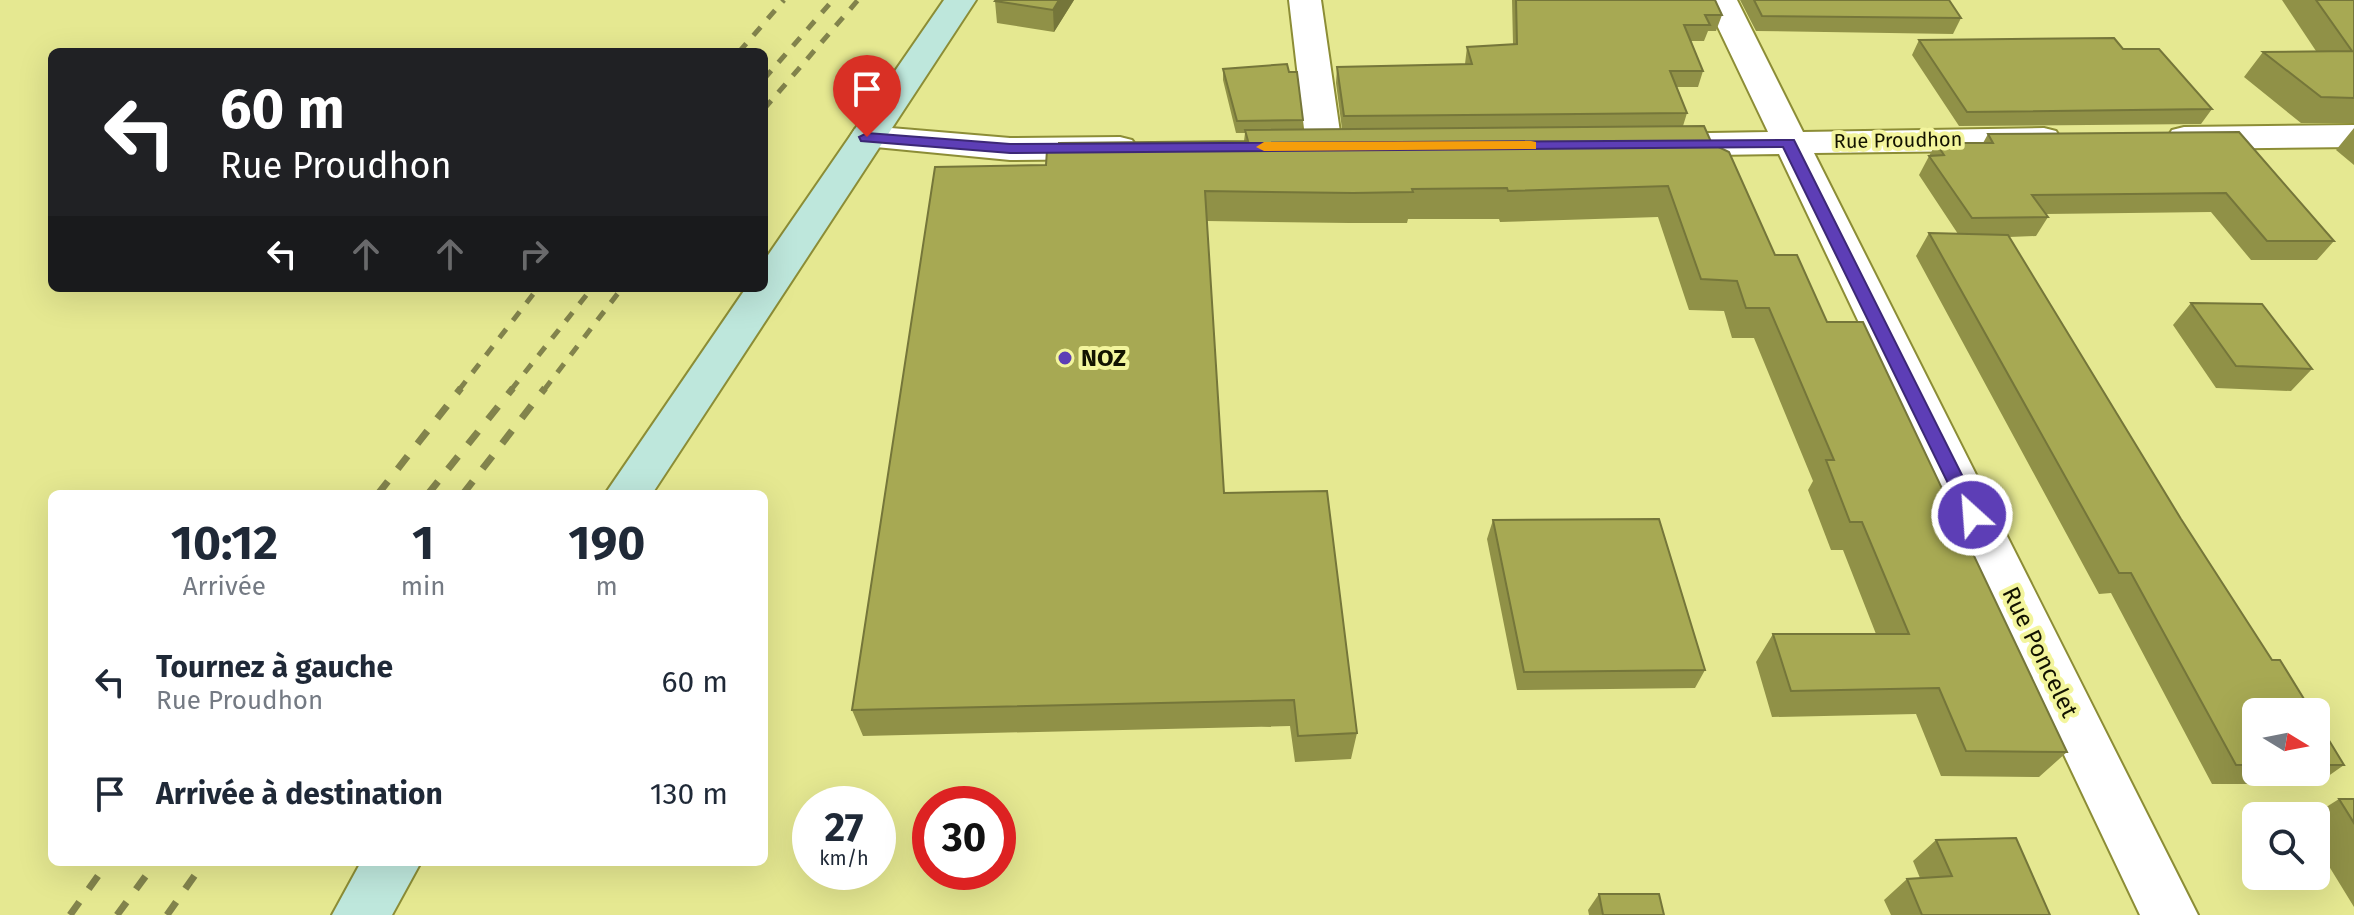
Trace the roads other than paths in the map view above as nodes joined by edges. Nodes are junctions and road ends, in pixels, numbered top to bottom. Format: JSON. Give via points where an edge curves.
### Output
{"nodes":[{"id":1,"x":960,"y":0,"type":"edge"},
{"id":2,"x":1305,"y":0,"type":"edge"},
{"id":3,"x":1721,"y":0,"type":"edge"},
{"id":4,"x":2354,"y":136,"type":"edge"},
{"id":5,"x":867,"y":137,"type":"junction"},
{"id":6,"x":2082,"y":138,"type":"edge"},
{"id":7,"x":2146,"y":138,"type":"edge"},
{"id":8,"x":1788,"y":143,"type":"junction"},
{"id":9,"x":1625,"y":145,"type":"edge"},
{"id":10,"x":1324,"y":146,"type":"edge"},
{"id":11,"x":1152,"y":148,"type":"edge"},
{"id":12,"x":768,"y":285,"type":"edge"},
{"id":13,"x":763,"y":292,"type":"edge"},
{"id":14,"x":631,"y":490,"type":"edge"},
{"id":15,"x":391,"y":866,"type":"edge"},
{"id":16,"x":360,"y":915,"type":"edge"},
{"id":17,"x":2170,"y":915,"type":"edge"}],
"edges":[{"from":1,"to":5,"type":"main road"},
{"from":2,"to":10,"type":"street"},
{"from":3,"to":8,"type":"street","name":"Rue Poncelet"},
{"from":4,"to":7,"type":"street"},
{"from":5,"to":11,"type":"street","via":[[1010,149]]},
{"from":5,"to":12,"type":"main road"},
{"from":6,"to":8,"type":"street","name":"Rue Proudhon"},
{"from":8,"to":9,"type":"street","name":"Rue Proudhon"},
{"from":8,"to":17,"type":"street","name":"Rue Poncelet"},
{"from":13,"to":14,"type":"main road"},
{"from":15,"to":16,"type":"main road"}]}
